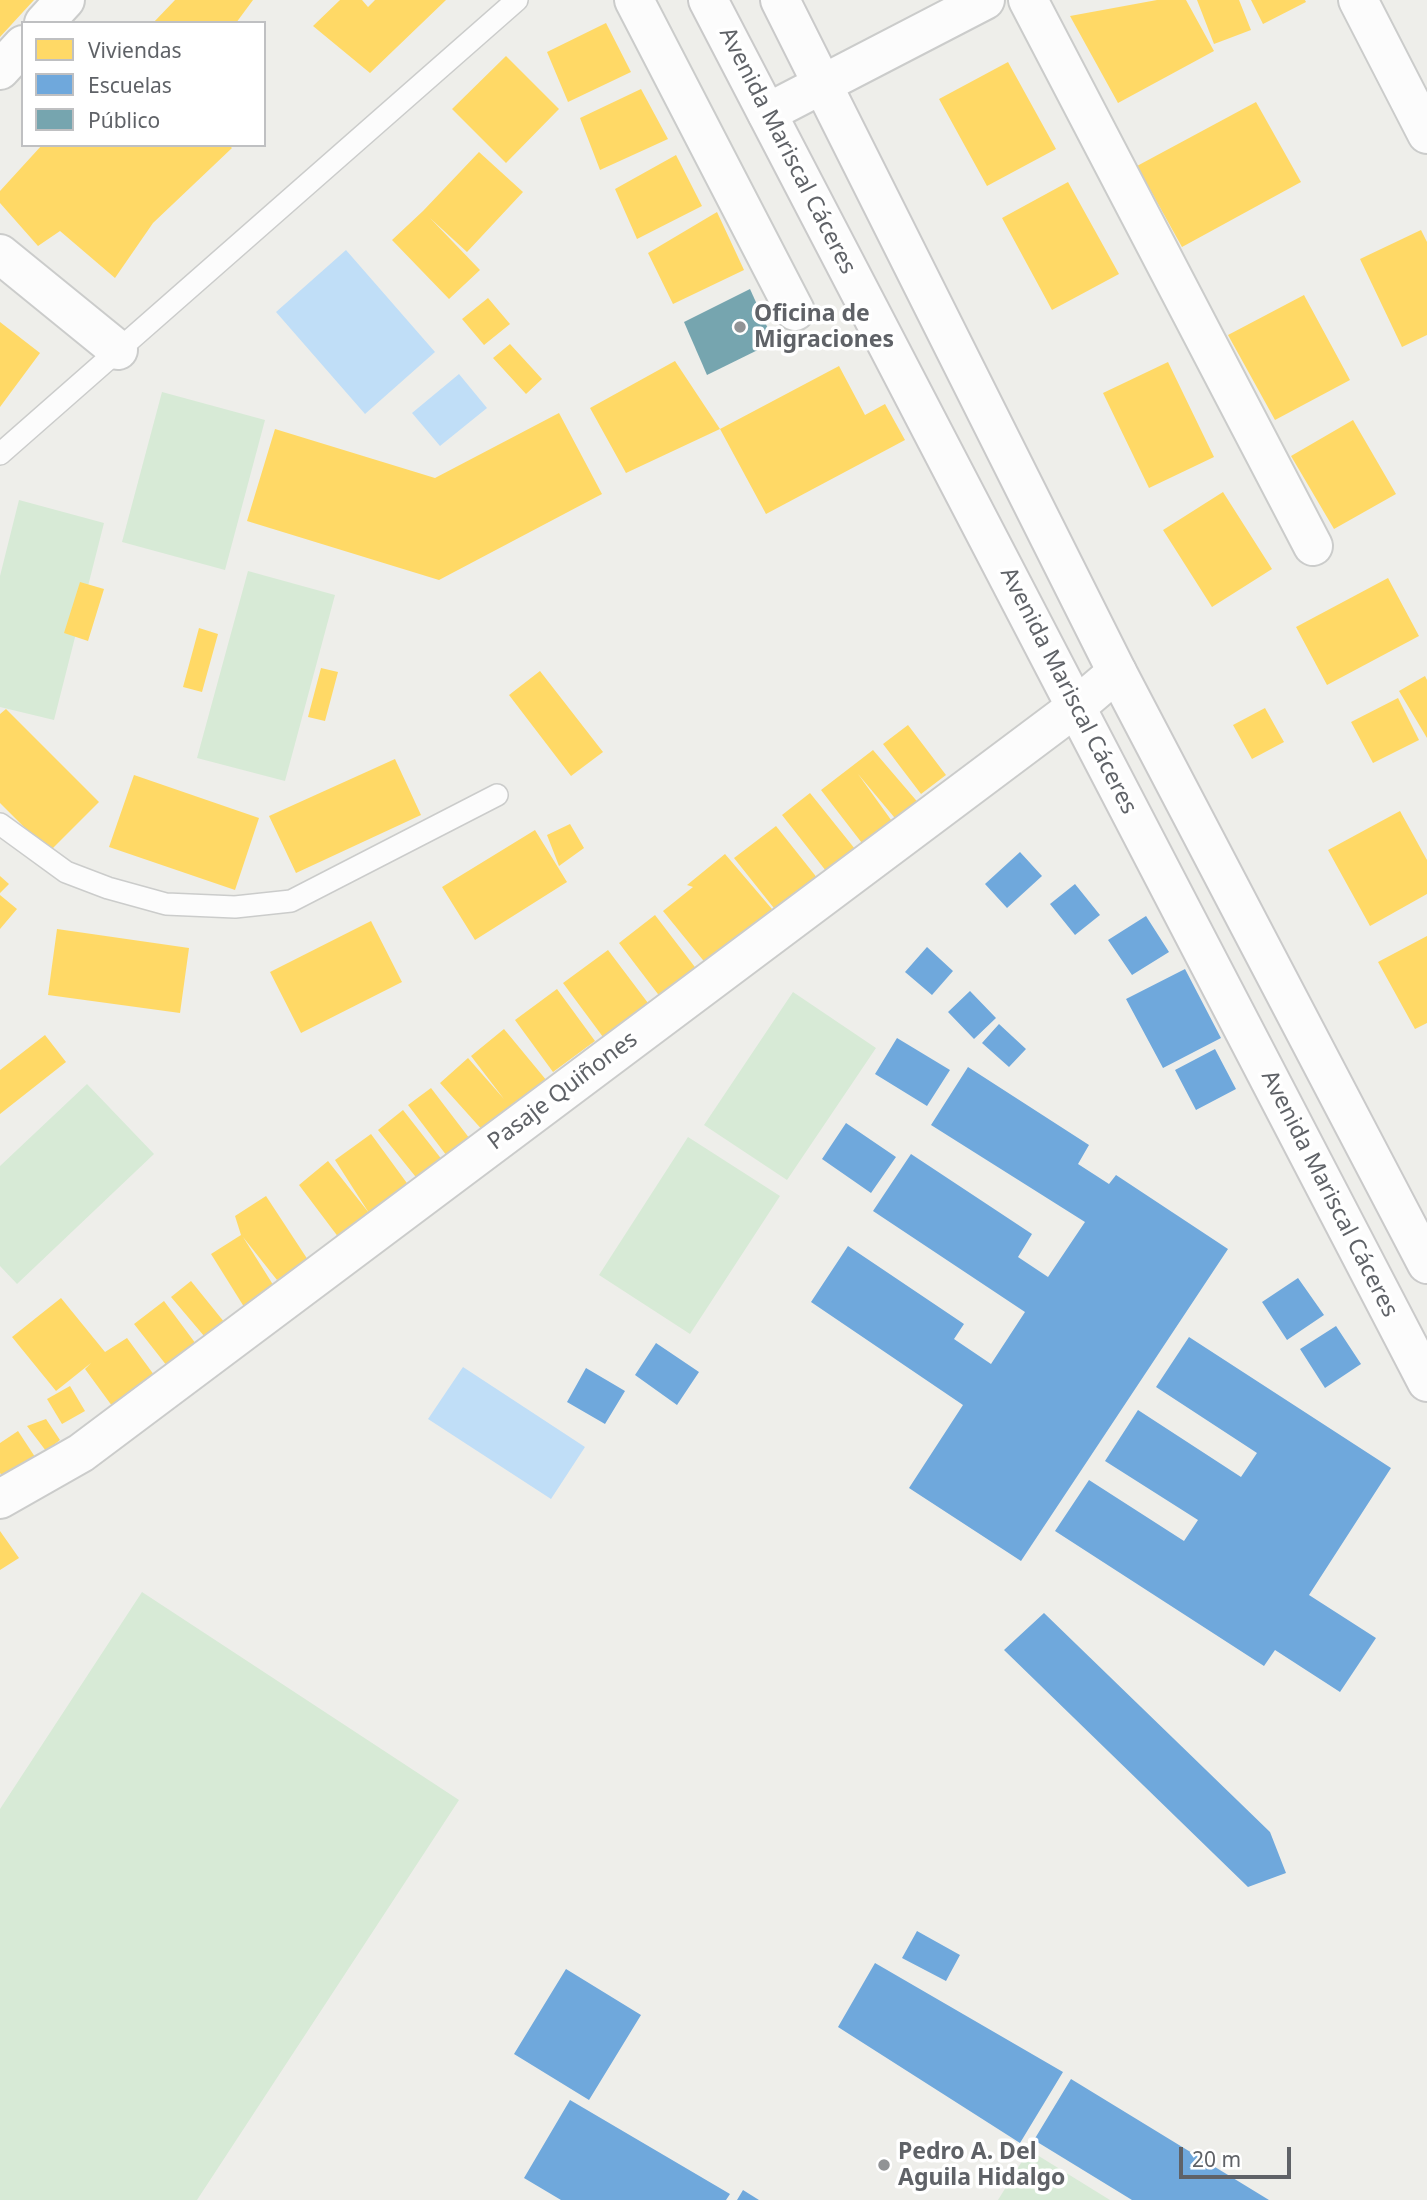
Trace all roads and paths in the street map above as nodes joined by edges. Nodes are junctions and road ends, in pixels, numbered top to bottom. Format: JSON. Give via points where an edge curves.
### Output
{"nodes":[{"id":1,"x":65,"y":0,"type":"edge"},
{"id":2,"x":517,"y":0,"type":"edge"},
{"id":3,"x":634,"y":0,"type":"edge"},
{"id":4,"x":708,"y":0,"type":"edge"},
{"id":5,"x":780,"y":0,"type":"edge"},
{"id":6,"x":985,"y":0,"type":"edge"},
{"id":7,"x":1028,"y":0,"type":"edge"},
{"id":8,"x":1358,"y":0,"type":"edge"},
{"id":9,"x":46,"y":21,"type":"edge"},
{"id":10,"x":21,"y":47,"type":"edge"},
{"id":11,"x":0,"y":70,"type":"edge"},
{"id":12,"x":823,"y":84,"type":"junction"},
{"id":13,"x":767,"y":113,"type":"junction"},
{"id":14,"x":1427,"y":134,"type":"edge"},
{"id":15,"x":0,"y":254,"type":"edge"},
{"id":16,"x":795,"y":311,"type":"dead end"},
{"id":17,"x":118,"y":350,"type":"junction"},
{"id":18,"x":0,"y":454,"type":"edge"},
{"id":19,"x":1313,"y":545,"type":"dead end"},
{"id":20,"x":1117,"y":672,"type":"junction"},
{"id":21,"x":1076,"y":706,"type":"junction"},
{"id":22,"x":497,"y":795,"type":"dead end"},
{"id":23,"x":0,"y":824,"type":"edge"},
{"id":24,"x":1427,"y":1264,"type":"edge"},
{"id":25,"x":1427,"y":1382,"type":"edge"},
{"id":26,"x":0,"y":1499,"type":"edge"}],
"edges":[{"from":1,"to":9,"type":"street"},
{"from":2,"to":17,"type":"lane"},
{"from":3,"to":16,"type":"street"},
{"from":4,"to":13,"type":"street","name":"Avenida Mariscal Cáceres"},
{"from":5,"to":12,"type":"street"},
{"from":6,"to":12,"type":"street"},
{"from":7,"to":19,"type":"street"},
{"from":8,"to":14,"type":"street"},
{"from":10,"to":11,"type":"street"},
{"from":12,"to":13,"type":"street"},
{"from":12,"to":20,"type":"street"},
{"from":13,"to":21,"type":"street","name":"Avenida Mariscal Cáceres"},
{"from":15,"to":17,"type":"street"},
{"from":17,"to":18,"type":"lane"},
{"from":20,"to":21,"type":"street","name":"Pasaje Quiñones"},
{"from":20,"to":24,"type":"street"},
{"from":21,"to":25,"type":"street","name":"Avenida Mariscal Cáceres"},
{"from":21,"to":26,"type":"street","name":"Pasaje Quiñones","via":[[81,1452]]},
{"from":22,"to":23,"type":"lane","via":[[290,901],[235,907],[166,904],[108,888],[65,872]]}]}
